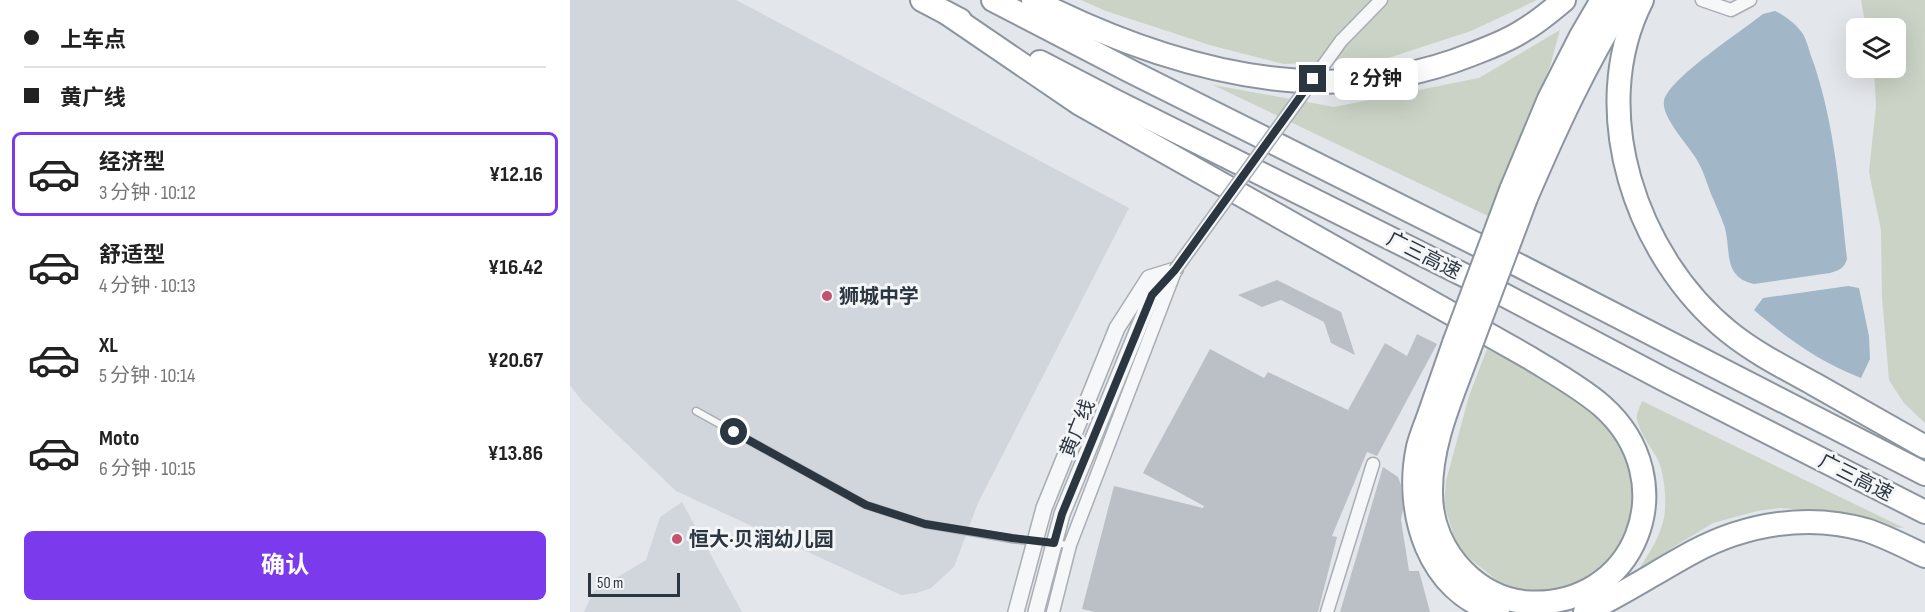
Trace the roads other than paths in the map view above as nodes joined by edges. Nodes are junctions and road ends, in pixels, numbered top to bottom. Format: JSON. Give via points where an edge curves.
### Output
{"nodes":[{"id":1,"x":922,"y":0,"type":"edge"},
{"id":2,"x":993,"y":0,"type":"edge"},
{"id":3,"x":1033,"y":0,"type":"edge"},
{"id":4,"x":1381,"y":0,"type":"edge"},
{"id":5,"x":1564,"y":0,"type":"edge"},
{"id":6,"x":1602,"y":0,"type":"edge"},
{"id":7,"x":1625,"y":0,"type":"edge"},
{"id":8,"x":1642,"y":0,"type":"edge"},
{"id":9,"x":1702,"y":0,"type":"edge"},
{"id":10,"x":1750,"y":0,"type":"edge"},
{"id":11,"x":948,"y":14,"type":"junction"},
{"id":12,"x":1519,"y":194,"type":"junction"},
{"id":13,"x":1175,"y":270,"type":"junction"},
{"id":14,"x":1462,"y":346,"type":"junction"},
{"id":15,"x":696,"y":411,"type":"dead end"},
{"id":16,"x":1925,"y":447,"type":"edge"},
{"id":17,"x":1372,"y":464,"type":"dead end"},
{"id":18,"x":1925,"y":474,"type":"edge"},
{"id":19,"x":1925,"y":512,"type":"edge"},
{"id":20,"x":1035,"y":541,"type":"junction"},
{"id":21,"x":1054,"y":543,"type":"junction"},
{"id":22,"x":1070,"y":545,"type":"junction"},
{"id":23,"x":1925,"y":556,"type":"edge"},
{"id":24,"x":1016,"y":612,"type":"edge"},
{"id":25,"x":1036,"y":612,"type":"edge"},
{"id":26,"x":1053,"y":612,"type":"edge"},
{"id":27,"x":1327,"y":612,"type":"edge"},
{"id":28,"x":1498,"y":612,"type":"edge"},
{"id":29,"x":1585,"y":612,"type":"edge"}],
"edges":[{"from":1,"to":11,"type":"highway","name":"广三高速"},
{"from":2,"to":18,"type":"highway","name":"广三高速"},
{"from":3,"to":5,"type":"highway","via":[[1109,34],[1220,70],[1264,78],[1339,82],[1381,80],[1452,62],[1523,31]]},
{"from":4,"to":13,"type":"street","name":"黄广线","bridge":true,"via":[[1341,41]]},
{"from":6,"to":12,"type":"highway","via":[[1549,99]]},
{"from":7,"to":12,"type":"highway"},
{"from":8,"to":16,"type":"highway","via":[[1620,63],[1619,121],[1629,179],[1650,234],[1667,261],[1705,310],[1728,332],[1762,356]]},
{"from":9,"to":10,"type":"street","via":[[1731,10]]},
{"from":11,"to":14,"type":"highway","via":[[1080,104],[1530,358],[1603,407],[1629,440],[1642,469],[1643,518],[1637,538],[1621,565],[1579,596],[1536,604],[1490,592],[1455,563],[1443,543],[1434,522],[1431,471]]},
{"from":11,"to":19,"type":"highway","name":"广三高速"},
{"from":12,"to":14,"type":"highway","bridge":true},
{"from":13,"to":20,"type":"street","name":"黄广线","via":[[1149,278],[1117,328],[1044,508]]},
{"from":13,"to":21,"type":"street","name":"黄广线","via":[[1152,295],[1062,514]]},
{"from":13,"to":22,"type":"street"},
{"from":14,"to":28,"type":"highway","via":[[1418,447],[1415,505],[1420,531],[1439,570],[1471,600]]},
{"from":15,"to":20,"type":"lane","via":[[866,505],[925,524]]},
{"from":17,"to":27,"type":"street"},
{"from":20,"to":21,"type":"lane"},
{"from":20,"to":24,"type":"street","name":"黄广线"},
{"from":21,"to":22,"type":"lane"},
{"from":21,"to":25,"type":"street","name":"黄广线"},
{"from":22,"to":26,"type":"street"},
{"from":23,"to":29,"type":"highway","via":[[1866,530],[1839,524],[1766,525],[1694,552]]}]}
